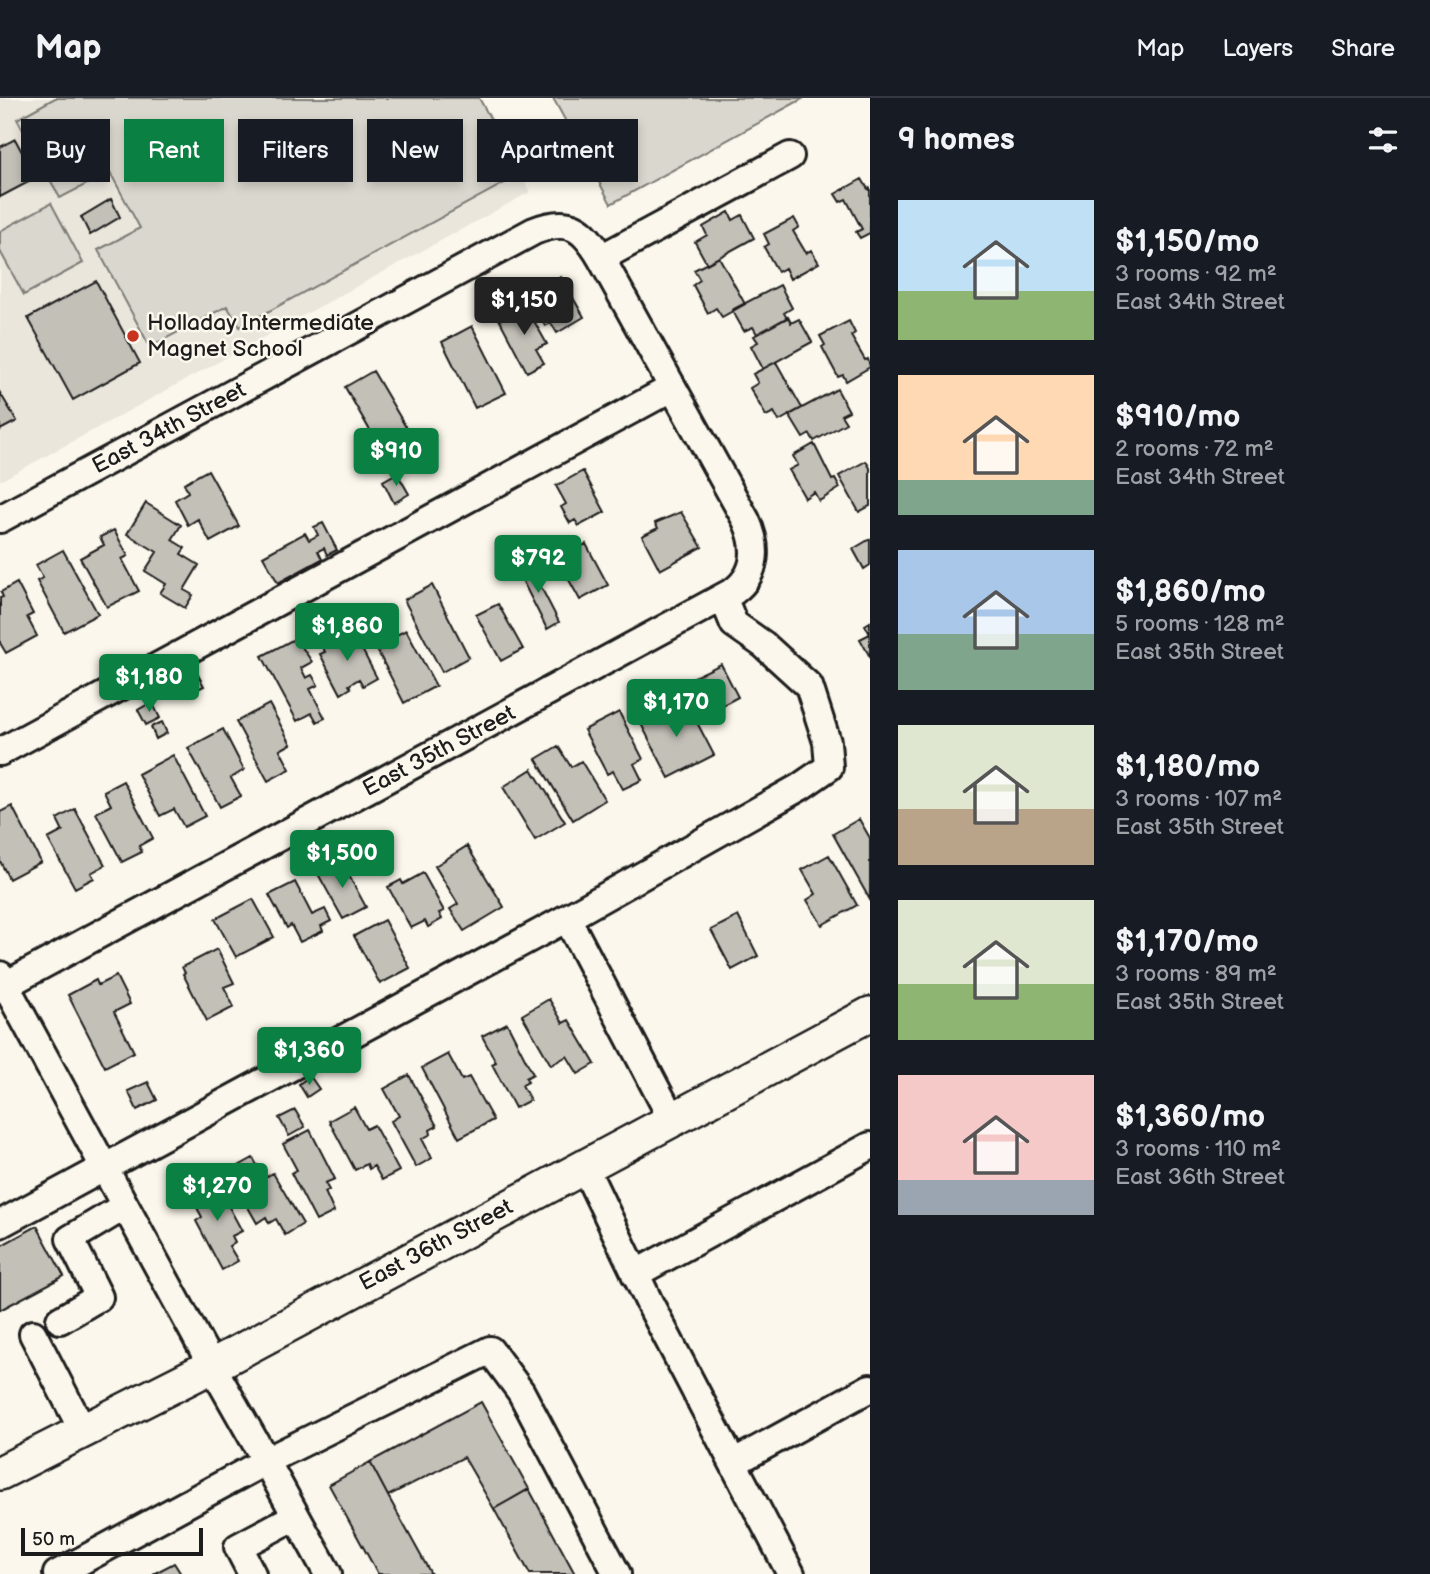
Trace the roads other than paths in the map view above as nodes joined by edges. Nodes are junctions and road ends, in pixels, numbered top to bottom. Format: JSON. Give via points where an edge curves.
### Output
{"nodes":[{"id":1,"x":790,"y":156,"type":"dead end"},
{"id":2,"x":601,"y":258,"type":"junction"},
{"id":3,"x":673,"y":388,"type":"junction"},
{"id":4,"x":0,"y":519,"type":"edge"},
{"id":5,"x":723,"y":597,"type":"junction"},
{"id":6,"x":0,"y":752,"type":"edge"},
{"id":7,"x":567,"y":918,"type":"junction"},
{"id":8,"x":2,"y":983,"type":"edge"},
{"id":9,"x":870,"y":1014,"type":"edge"},
{"id":10,"x":673,"y":1119,"type":"junction"},
{"id":11,"x":870,"y":1146,"type":"edge"},
{"id":12,"x":584,"y":1166,"type":"junction"},
{"id":13,"x":105,"y":1168,"type":"junction"},
{"id":14,"x":125,"y":1206,"type":"junction"},
{"id":15,"x":0,"y":1224,"type":"edge"},
{"id":16,"x":635,"y":1274,"type":"junction"},
{"id":17,"x":60,"y":1320,"type":"dead end"},
{"id":18,"x":33,"y":1334,"type":"dead end"},
{"id":19,"x":212,"y":1366,"type":"junction"},
{"id":20,"x":870,"y":1388,"type":"edge"},
{"id":21,"x":83,"y":1431,"type":"junction"},
{"id":22,"x":266,"y":1461,"type":"junction"},
{"id":23,"x":733,"y":1463,"type":"junction"},
{"id":24,"x":0,"y":1473,"type":"edge"},
{"id":25,"x":296,"y":1516,"type":"junction"},
{"id":26,"x":57,"y":1574,"type":"edge"},
{"id":27,"x":252,"y":1574,"type":"edge"},
{"id":28,"x":328,"y":1574,"type":"edge"},
{"id":29,"x":617,"y":1574,"type":"edge"},
{"id":30,"x":791,"y":1574,"type":"edge"}],
"edges":[{"from":1,"to":2,"type":"street"},
{"from":2,"to":3,"type":"street"},
{"from":2,"to":4,"type":"street","name":"East 34th Street","via":[[580,230],[562,223],[534,231]]},
{"from":3,"to":5,"type":"street","name":"East 35th Street","via":[[752,533],[752,570],[741,586]]},
{"from":3,"to":6,"type":"street"},
{"from":5,"to":7,"type":"street","via":[[734,624],[809,686],[827,742],[829,767],[800,788]]},
{"from":5,"to":8,"type":"street","name":"East 35th Street"},
{"from":7,"to":10,"type":"street"},
{"from":7,"to":13,"type":"street"},
{"from":8,"to":13,"type":"street"},
{"from":9,"to":10,"type":"main road","name":"East 36th Street"},
{"from":10,"to":12,"type":"main road","name":"East 36th Street"},
{"from":11,"to":16,"type":"street"},
{"from":12,"to":16,"type":"street"},
{"from":12,"to":19,"type":"main road","name":"East 36th Street"},
{"from":13,"to":14,"type":"street"},
{"from":13,"to":15,"type":"street"},
{"from":14,"to":17,"type":"street","via":[[70,1239],[99,1297]]},
{"from":14,"to":19,"type":"street"},
{"from":16,"to":23,"type":"street"},
{"from":18,"to":21,"type":"street"},
{"from":19,"to":21,"type":"main road","name":"East 36th Street"},
{"from":19,"to":22,"type":"street"},
{"from":20,"to":23,"type":"street"},
{"from":21,"to":24,"type":"main road","name":"East 36th Street"},
{"from":22,"to":25,"type":"street"},
{"from":22,"to":26,"type":"street"},
{"from":22,"to":29,"type":"street","via":[[490,1350],[521,1392]]},
{"from":23,"to":30,"type":"street"},
{"from":25,"to":27,"type":"street","via":[[238,1547]]},
{"from":25,"to":28,"type":"street"}]}
